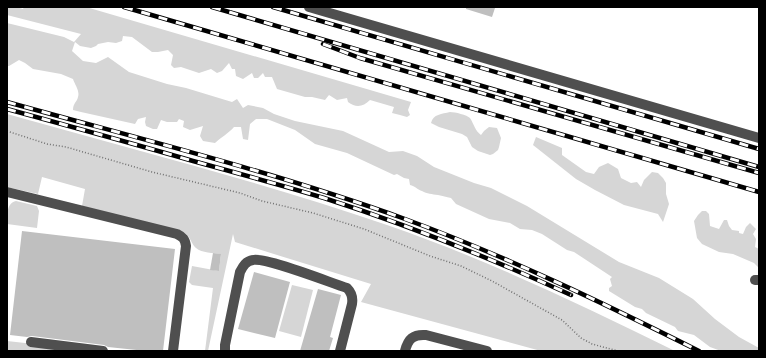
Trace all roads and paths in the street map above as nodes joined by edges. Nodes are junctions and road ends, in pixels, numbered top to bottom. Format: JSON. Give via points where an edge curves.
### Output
{"nodes":[{"id":1,"x":309,"y":7,"type":"edge"},
{"id":2,"x":7,"y":131,"type":"edge"},
{"id":3,"x":759,"y":138,"type":"edge"},
{"id":4,"x":7,"y":192,"type":"edge"},
{"id":5,"x":31,"y":342,"type":"dead end"},
{"id":6,"x":103,"y":351,"type":"edge"},
{"id":7,"x":173,"y":351,"type":"edge"},
{"id":8,"x":225,"y":351,"type":"edge"},
{"id":9,"x":340,"y":351,"type":"edge"},
{"id":10,"x":405,"y":351,"type":"edge"},
{"id":11,"x":487,"y":351,"type":"edge"},
{"id":12,"x":618,"y":351,"type":"edge"}],
"edges":[{"from":1,"to":3,"type":"lane"},
{"from":2,"to":12,"type":"path","via":[[47,144],[313,213],[364,230],[460,266],[492,281],[562,320],[581,338],[592,344]]},
{"from":4,"to":7,"type":"lane","via":[[182,236],[186,246]]},
{"from":5,"to":6,"type":"lane"},
{"from":8,"to":9,"type":"lane","via":[[240,272],[248,262],[257,259],[347,288],[353,299]]},
{"from":10,"to":11,"type":"lane","via":[[411,338],[420,334]]}]}
